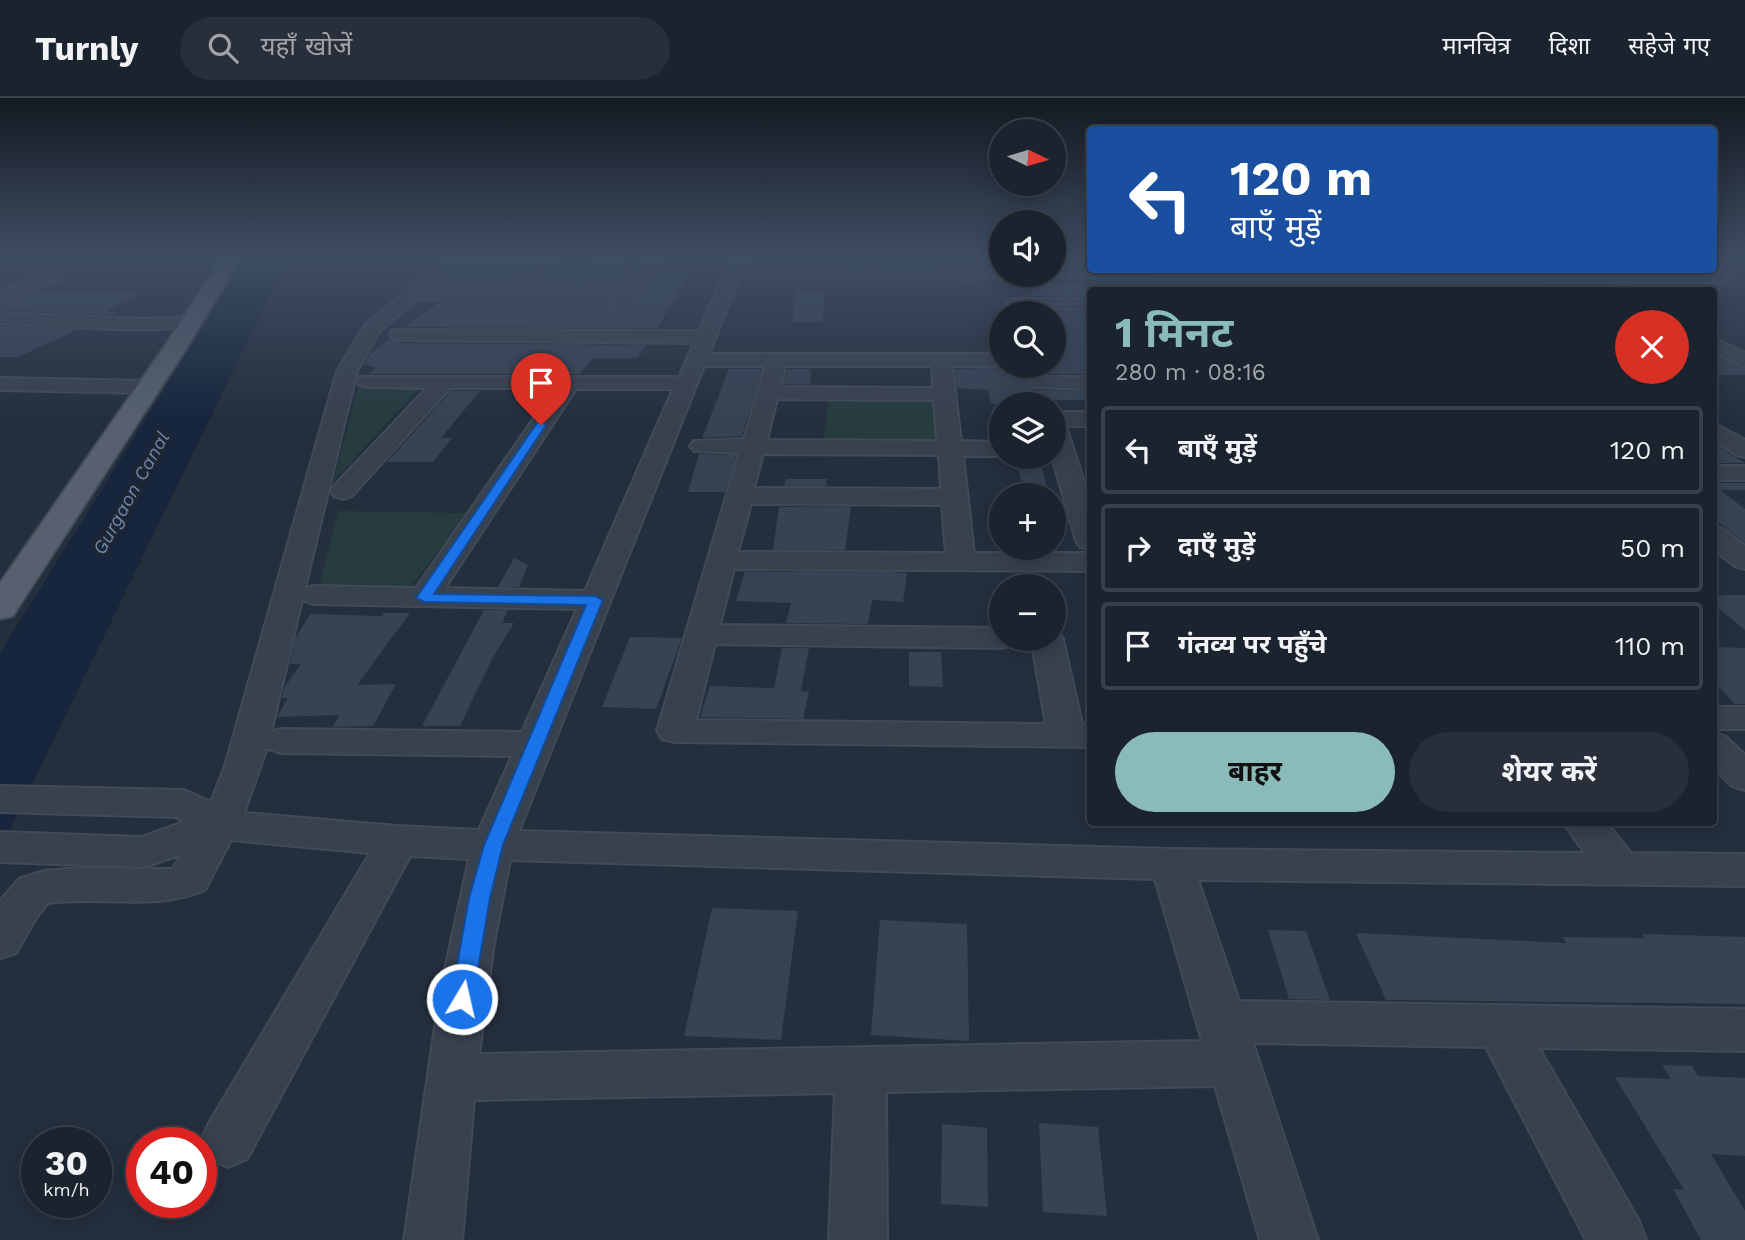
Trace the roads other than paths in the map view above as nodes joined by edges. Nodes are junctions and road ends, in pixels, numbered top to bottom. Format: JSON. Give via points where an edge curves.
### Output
{"nodes":[{"id":1,"x":189,"y":311,"type":"edge"},
{"id":2,"x":192,"y":311,"type":"edge"},
{"id":3,"x":394,"y":311,"type":"edge"},
{"id":4,"x":619,"y":311,"type":"edge"},
{"id":5,"x":716,"y":311,"type":"edge"},
{"id":6,"x":0,"y":318,"type":"edge"},
{"id":7,"x":183,"y":323,"type":"junction"},
{"id":8,"x":399,"y":334,"type":"dead end"},
{"id":9,"x":605,"y":336,"type":"junction"},
{"id":10,"x":706,"y":337,"type":"junction"},
{"id":11,"x":1717,"y":346,"type":"edge"},
{"id":12,"x":695,"y":360,"type":"junction"},
{"id":13,"x":777,"y":360,"type":"junction"},
{"id":14,"x":941,"y":360,"type":"junction"},
{"id":15,"x":989,"y":360,"type":"edge"},
{"id":16,"x":1745,"y":360,"type":"edge"},
{"id":17,"x":1061,"y":378,"type":"edge"},
{"id":18,"x":366,"y":381,"type":"dead end"},
{"id":19,"x":444,"y":382,"type":"junction"},
{"id":20,"x":570,"y":382,"type":"junction"},
{"id":21,"x":1087,"y":382,"type":"edge"},
{"id":22,"x":685,"y":383,"type":"junction"},
{"id":23,"x":0,"y":384,"type":"edge"},
{"id":24,"x":140,"y":387,"type":"junction"},
{"id":25,"x":768,"y":393,"type":"junction"},
{"id":26,"x":944,"y":394,"type":"junction"},
{"id":27,"x":1066,"y":419,"type":"edge"},
{"id":28,"x":1087,"y":419,"type":"edge"},
{"id":29,"x":1720,"y":423,"type":"edge"},
{"id":30,"x":702,"y":446,"type":"dead end"},
{"id":31,"x":753,"y":446,"type":"junction"},
{"id":32,"x":950,"y":449,"type":"junction"},
{"id":33,"x":989,"y":449,"type":"edge"},
{"id":34,"x":1745,"y":450,"type":"edge"},
{"id":35,"x":1066,"y":463,"type":"edge"},
{"id":36,"x":1717,"y":473,"type":"edge"},
{"id":37,"x":1745,"y":473,"type":"edge"},
{"id":38,"x":1082,"y":489,"type":"edge"},
{"id":39,"x":343,"y":491,"type":"dead end"},
{"id":40,"x":740,"y":496,"type":"junction"},
{"id":41,"x":954,"y":498,"type":"junction"},
{"id":42,"x":1087,"y":522,"type":"edge"},
{"id":43,"x":1717,"y":538,"type":"edge"},
{"id":44,"x":1745,"y":559,"type":"edge"},
{"id":45,"x":722,"y":560,"type":"junction"},
{"id":46,"x":961,"y":561,"type":"junction"},
{"id":47,"x":1087,"y":563,"type":"edge"},
{"id":48,"x":0,"y":568,"type":"edge"},
{"id":49,"x":1035,"y":574,"type":"edge"},
{"id":50,"x":314,"y":596,"type":"dead end"},
{"id":51,"x":424,"y":598,"type":"junction"},
{"id":52,"x":595,"y":600,"type":"junction"},
{"id":53,"x":0,"y":608,"type":"edge"},
{"id":54,"x":702,"y":634,"type":"junction"},
{"id":55,"x":989,"y":638,"type":"edge"},
{"id":56,"x":1051,"y":651,"type":"edge"},
{"id":57,"x":1717,"y":718,"type":"edge"},
{"id":58,"x":1745,"y":718,"type":"edge"},
{"id":59,"x":1078,"y":736,"type":"edge"},
{"id":60,"x":281,"y":741,"type":"dead end"},
{"id":61,"x":535,"y":744,"type":"junction"},
{"id":62,"x":1717,"y":749,"type":"edge"},
{"id":63,"x":1745,"y":777,"type":"edge"},
{"id":64,"x":0,"y":800,"type":"edge"},
{"id":65,"x":219,"y":825,"type":"junction"},
{"id":66,"x":1586,"y":826,"type":"edge"},
{"id":67,"x":398,"y":841,"type":"junction"},
{"id":68,"x":493,"y":845,"type":"junction"},
{"id":69,"x":0,"y":847,"type":"edge"},
{"id":70,"x":1172,"y":864,"type":"junction"},
{"id":71,"x":1619,"y":868,"type":"junction"},
{"id":72,"x":1745,"y":870,"type":"edge"},
{"id":73,"x":0,"y":940,"type":"edge"},
{"id":74,"x":1502,"y":1027,"type":"junction"},
{"id":75,"x":1745,"y":1030,"type":"edge"},
{"id":76,"x":1229,"y":1042,"type":"junction"},
{"id":77,"x":861,"y":1070,"type":"junction"},
{"id":78,"x":451,"y":1077,"type":"junction"},
{"id":79,"x":228,"y":1141,"type":"dead end"},
{"id":80,"x":433,"y":1240,"type":"edge"},
{"id":81,"x":858,"y":1240,"type":"edge"},
{"id":82,"x":1289,"y":1240,"type":"edge"},
{"id":83,"x":1617,"y":1240,"type":"edge"}],
"edges":[{"from":1,"to":7,"type":"main road"},
{"from":2,"to":7,"type":"main road"},
{"from":3,"to":65,"type":"street","via":[[367,334],[347,371],[254,731]]},
{"from":4,"to":9,"type":"street"},
{"from":5,"to":10,"type":"street"},
{"from":6,"to":7,"type":"street"},
{"from":7,"to":24,"type":"main road"},
{"from":8,"to":9,"type":"street"},
{"from":9,"to":10,"type":"street"},
{"from":10,"to":12,"type":"street"},
{"from":11,"to":16,"type":"street"},
{"from":12,"to":13,"type":"street"},
{"from":12,"to":22,"type":"street"},
{"from":13,"to":14,"type":"street"},
{"from":13,"to":25,"type":"street"},
{"from":14,"to":15,"type":"street"},
{"from":14,"to":26,"type":"street"},
{"from":17,"to":21,"type":"street"},
{"from":18,"to":19,"type":"street"},
{"from":19,"to":20,"type":"street"},
{"from":19,"to":39,"type":"street"},
{"from":20,"to":22,"type":"street"},
{"from":20,"to":51,"type":"street"},
{"from":22,"to":52,"type":"street"},
{"from":23,"to":24,"type":"street"},
{"from":24,"to":48,"type":"main road"},
{"from":24,"to":53,"type":"main road"},
{"from":25,"to":26,"type":"street"},
{"from":25,"to":31,"type":"street"},
{"from":26,"to":32,"type":"street"},
{"from":27,"to":28,"type":"street"},
{"from":29,"to":34,"type":"street"},
{"from":30,"to":31,"type":"street"},
{"from":31,"to":32,"type":"street"},
{"from":31,"to":40,"type":"street"},
{"from":32,"to":33,"type":"street"},
{"from":32,"to":41,"type":"street"},
{"from":35,"to":38,"type":"street"},
{"from":36,"to":37,"type":"street"},
{"from":38,"to":42,"type":"street"},
{"from":40,"to":41,"type":"street"},
{"from":40,"to":45,"type":"street"},
{"from":41,"to":46,"type":"street"},
{"from":43,"to":44,"type":"street"},
{"from":45,"to":46,"type":"street"},
{"from":45,"to":54,"type":"street"},
{"from":46,"to":49,"type":"street"},
{"from":47,"to":49,"type":"street"},
{"from":50,"to":51,"type":"street"},
{"from":51,"to":52,"type":"street"},
{"from":52,"to":61,"type":"street"},
{"from":54,"to":55,"type":"street"},
{"from":54,"to":59,"type":"street","via":[[676,731]]},
{"from":56,"to":59,"type":"street"},
{"from":57,"to":58,"type":"street"},
{"from":60,"to":61,"type":"street"},
{"from":61,"to":68,"type":"street"},
{"from":62,"to":63,"type":"street"},
{"from":64,"to":65,"type":"street","via":[[184,804]]},
{"from":65,"to":67,"type":"street"},
{"from":65,"to":69,"type":"street","via":[[144,852]]},
{"from":65,"to":73,"type":"street","via":[[190,880],[176,885],[40,888],[31,891]]},
{"from":66,"to":71,"type":"street"},
{"from":67,"to":68,"type":"street"},
{"from":67,"to":79,"type":"street"},
{"from":68,"to":70,"type":"street"},
{"from":68,"to":78,"type":"street","via":[[470,948]]},
{"from":70,"to":71,"type":"street"},
{"from":70,"to":76,"type":"street"},
{"from":71,"to":72,"type":"street"},
{"from":74,"to":75,"type":"street"},
{"from":74,"to":76,"type":"street"},
{"from":74,"to":83,"type":"street"},
{"from":76,"to":77,"type":"street"},
{"from":76,"to":82,"type":"street"},
{"from":77,"to":78,"type":"street"},
{"from":77,"to":81,"type":"street"},
{"from":78,"to":80,"type":"street"}]}
